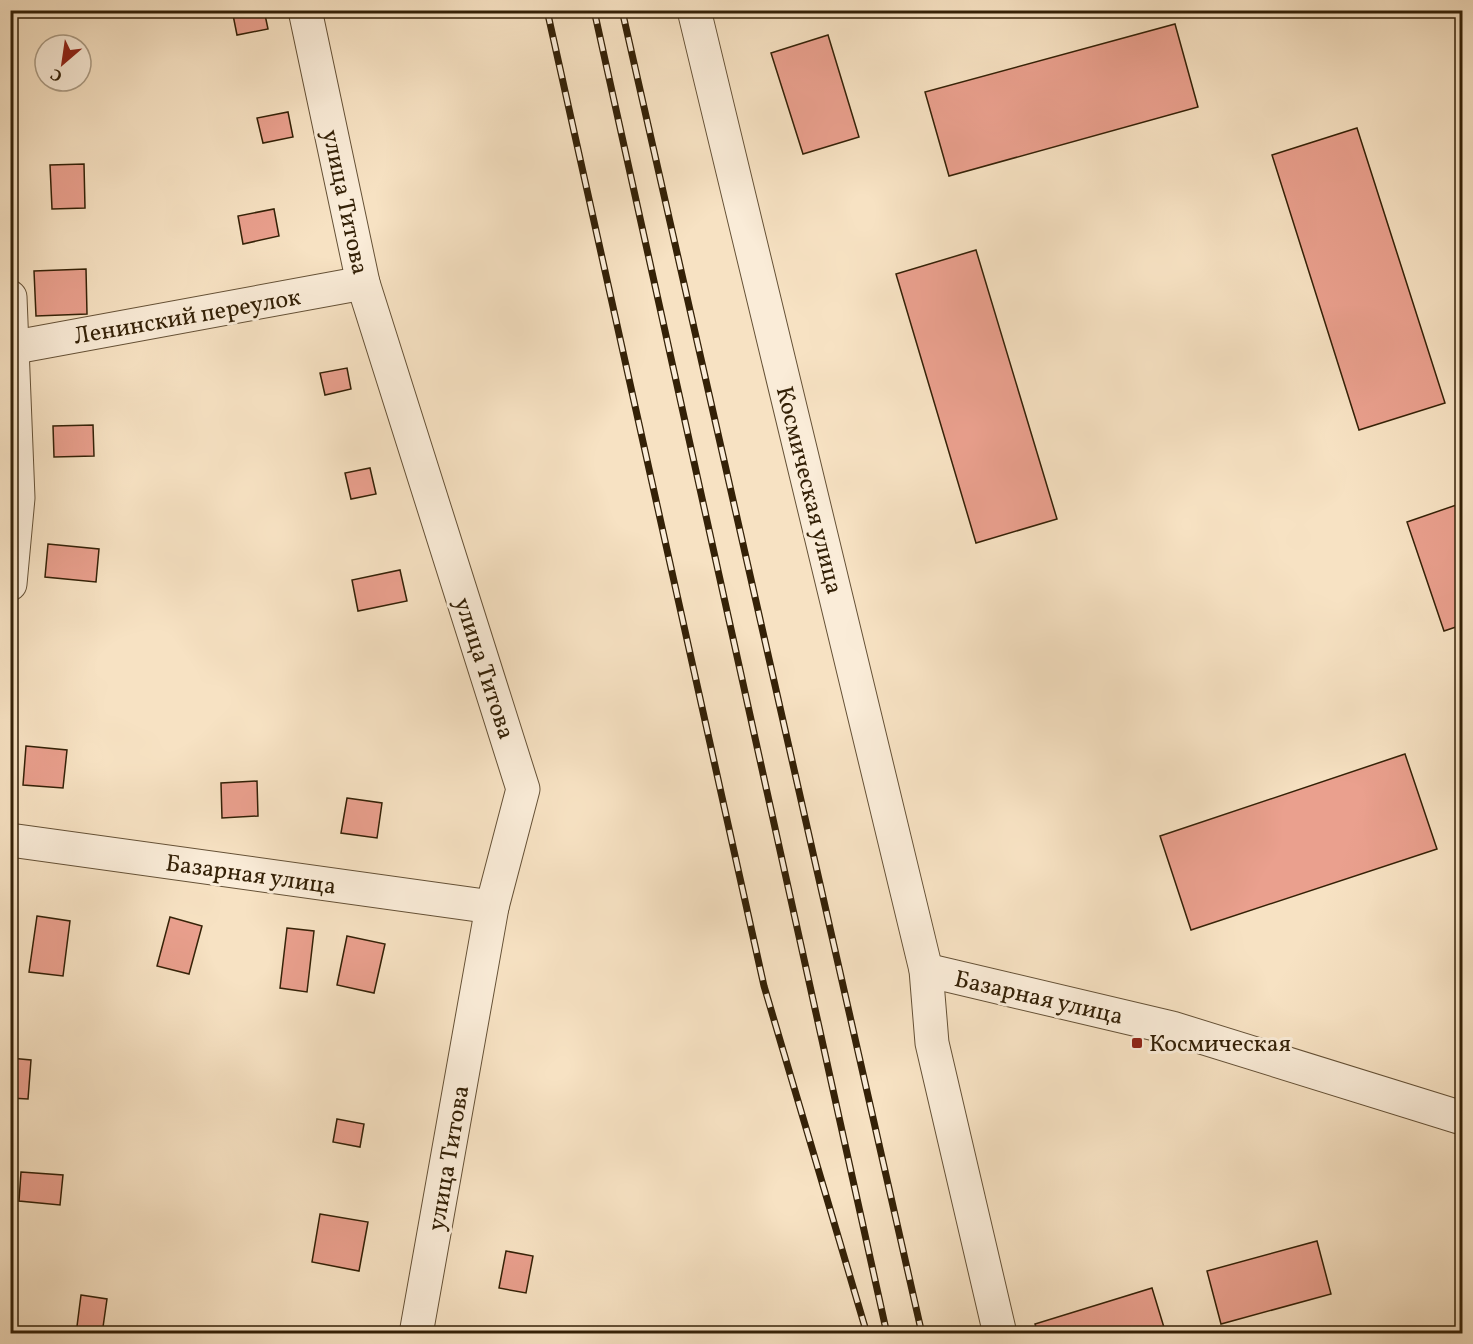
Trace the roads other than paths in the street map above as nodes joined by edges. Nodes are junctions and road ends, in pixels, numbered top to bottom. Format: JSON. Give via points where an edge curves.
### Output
{"nodes":[{"id":1,"x":305,"y":10,"type":"edge"},
{"id":2,"x":694,"y":10,"type":"edge"},
{"id":3,"x":363,"y":283,"type":"junction"},
{"id":4,"x":10,"y":297,"type":"edge"},
{"id":5,"x":11,"y":348,"type":"edge"},
{"id":6,"x":10,"y":584,"type":"edge"},
{"id":7,"x":10,"y":840,"type":"edge"},
{"id":8,"x":492,"y":907,"type":"junction"},
{"id":9,"x":926,"y":970,"type":"junction"},
{"id":10,"x":1462,"y":1118,"type":"edge"},
{"id":11,"x":416,"y":1334,"type":"edge"},
{"id":12,"x":1000,"y":1334,"type":"edge"}],
"edges":[{"from":1,"to":3,"type":"street","name":"улица Титова"},
{"from":2,"to":9,"type":"street","name":"Космическая улица"},
{"from":3,"to":5,"type":"street","name":"Ленинский переулок"},
{"from":3,"to":8,"type":"street","name":"улица Титова","via":[[523,789]]},
{"from":4,"to":5,"type":"street"},
{"from":5,"to":6,"type":"street","via":[[18,498]]},
{"from":7,"to":8,"type":"street","name":"Базарная улица"},
{"from":8,"to":11,"type":"street","name":"улица Титова"},
{"from":9,"to":10,"type":"street","name":"Базарная улица","via":[[1172,1028]]},
{"from":9,"to":12,"type":"street","name":"Космическая улица","via":[[932,1043]]}]}
